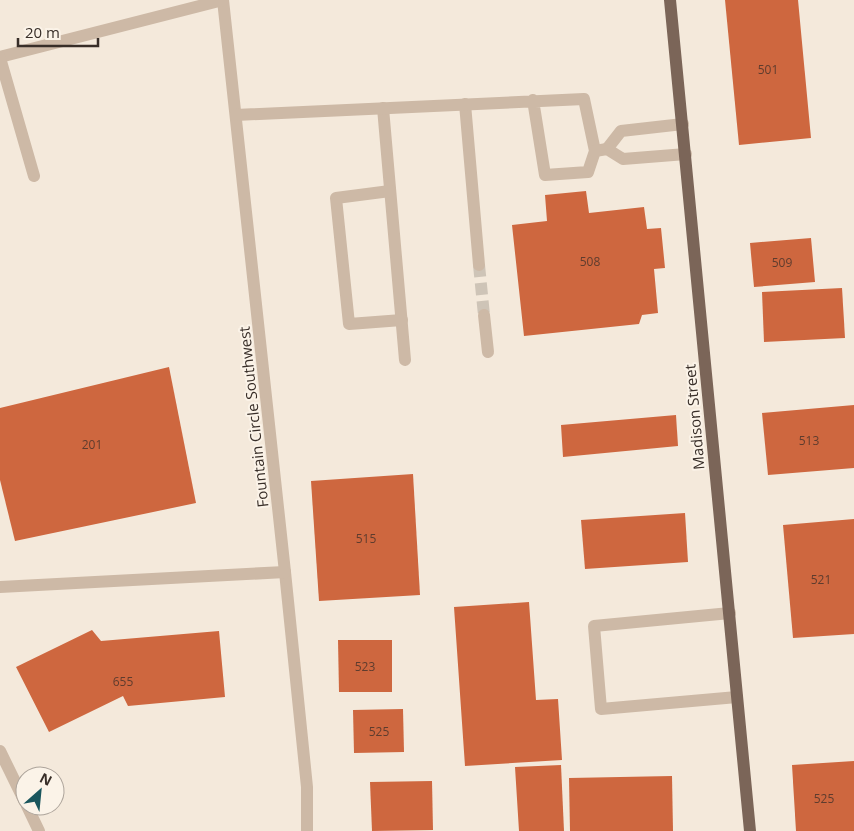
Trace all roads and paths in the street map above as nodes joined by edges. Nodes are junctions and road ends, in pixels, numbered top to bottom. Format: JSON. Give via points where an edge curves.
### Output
{"nodes":[{"id":1,"x":223,"y":0,"type":"edge"},
{"id":2,"x":670,"y":0,"type":"edge"},
{"id":3,"x":0,"y":57,"type":"edge"},
{"id":4,"x":533,"y":100,"type":"junction"},
{"id":5,"x":465,"y":104,"type":"junction"},
{"id":6,"x":383,"y":108,"type":"junction"},
{"id":7,"x":236,"y":116,"type":"junction"},
{"id":8,"x":683,"y":124,"type":"junction"},
{"id":9,"x":601,"y":150,"type":"junction"},
{"id":10,"x":686,"y":154,"type":"junction"},
{"id":11,"x":34,"y":176,"type":"dead end"},
{"id":12,"x":390,"y":191,"type":"junction"},
{"id":13,"x":479,"y":264,"type":"tunnel mouth"},
{"id":14,"x":484,"y":315,"type":"tunnel mouth"},
{"id":15,"x":402,"y":320,"type":"junction"},
{"id":16,"x":488,"y":352,"type":"dead end"},
{"id":17,"x":405,"y":360,"type":"dead end"},
{"id":18,"x":285,"y":572,"type":"junction"},
{"id":19,"x":0,"y":587,"type":"edge"},
{"id":20,"x":730,"y":613,"type":"junction"},
{"id":21,"x":737,"y":697,"type":"junction"},
{"id":22,"x":0,"y":750,"type":"edge"},
{"id":23,"x":15,"y":781,"type":"edge"},
{"id":24,"x":32,"y":816,"type":"edge"},
{"id":25,"x":39,"y":831,"type":"edge"},
{"id":26,"x":307,"y":831,"type":"edge"},
{"id":27,"x":750,"y":831,"type":"edge"}],
"edges":[{"from":1,"to":3,"type":"street"},
{"from":1,"to":7,"type":"street","name":"Fountain Circle Southwest"},
{"from":2,"to":8,"type":"main road","name":"Madison Street"},
{"from":3,"to":11,"type":"street"},
{"from":4,"to":5,"type":"street"},
{"from":4,"to":9,"type":"street","via":[[584,99]]},
{"from":4,"to":9,"type":"street","via":[[545,175],[588,172]]},
{"from":5,"to":6,"type":"street"},
{"from":5,"to":13,"type":"street"},
{"from":6,"to":7,"type":"street"},
{"from":6,"to":12,"type":"street"},
{"from":7,"to":18,"type":"street","name":"Fountain Circle Southwest"},
{"from":8,"to":9,"type":"street","via":[[620,131]]},
{"from":8,"to":10,"type":"main road","name":"Madison Street"},
{"from":9,"to":10,"type":"street","via":[[623,159]]},
{"from":10,"to":20,"type":"main road","name":"Madison Street"},
{"from":12,"to":15,"type":"street"},
{"from":12,"to":15,"type":"street","via":[[336,198],[349,324]]},
{"from":14,"to":16,"type":"street"},
{"from":15,"to":17,"type":"street"},
{"from":18,"to":19,"type":"street"},
{"from":18,"to":26,"type":"street","name":"Fountain Circle Southwest","via":[[307,788]]},
{"from":20,"to":21,"type":"main road","name":"Madison Street"},
{"from":20,"to":21,"type":"street","via":[[594,626],[602,709]]},
{"from":21,"to":27,"type":"main road","name":"Madison Street"},
{"from":22,"to":23,"type":"street"},
{"from":24,"to":25,"type":"street"}]}
